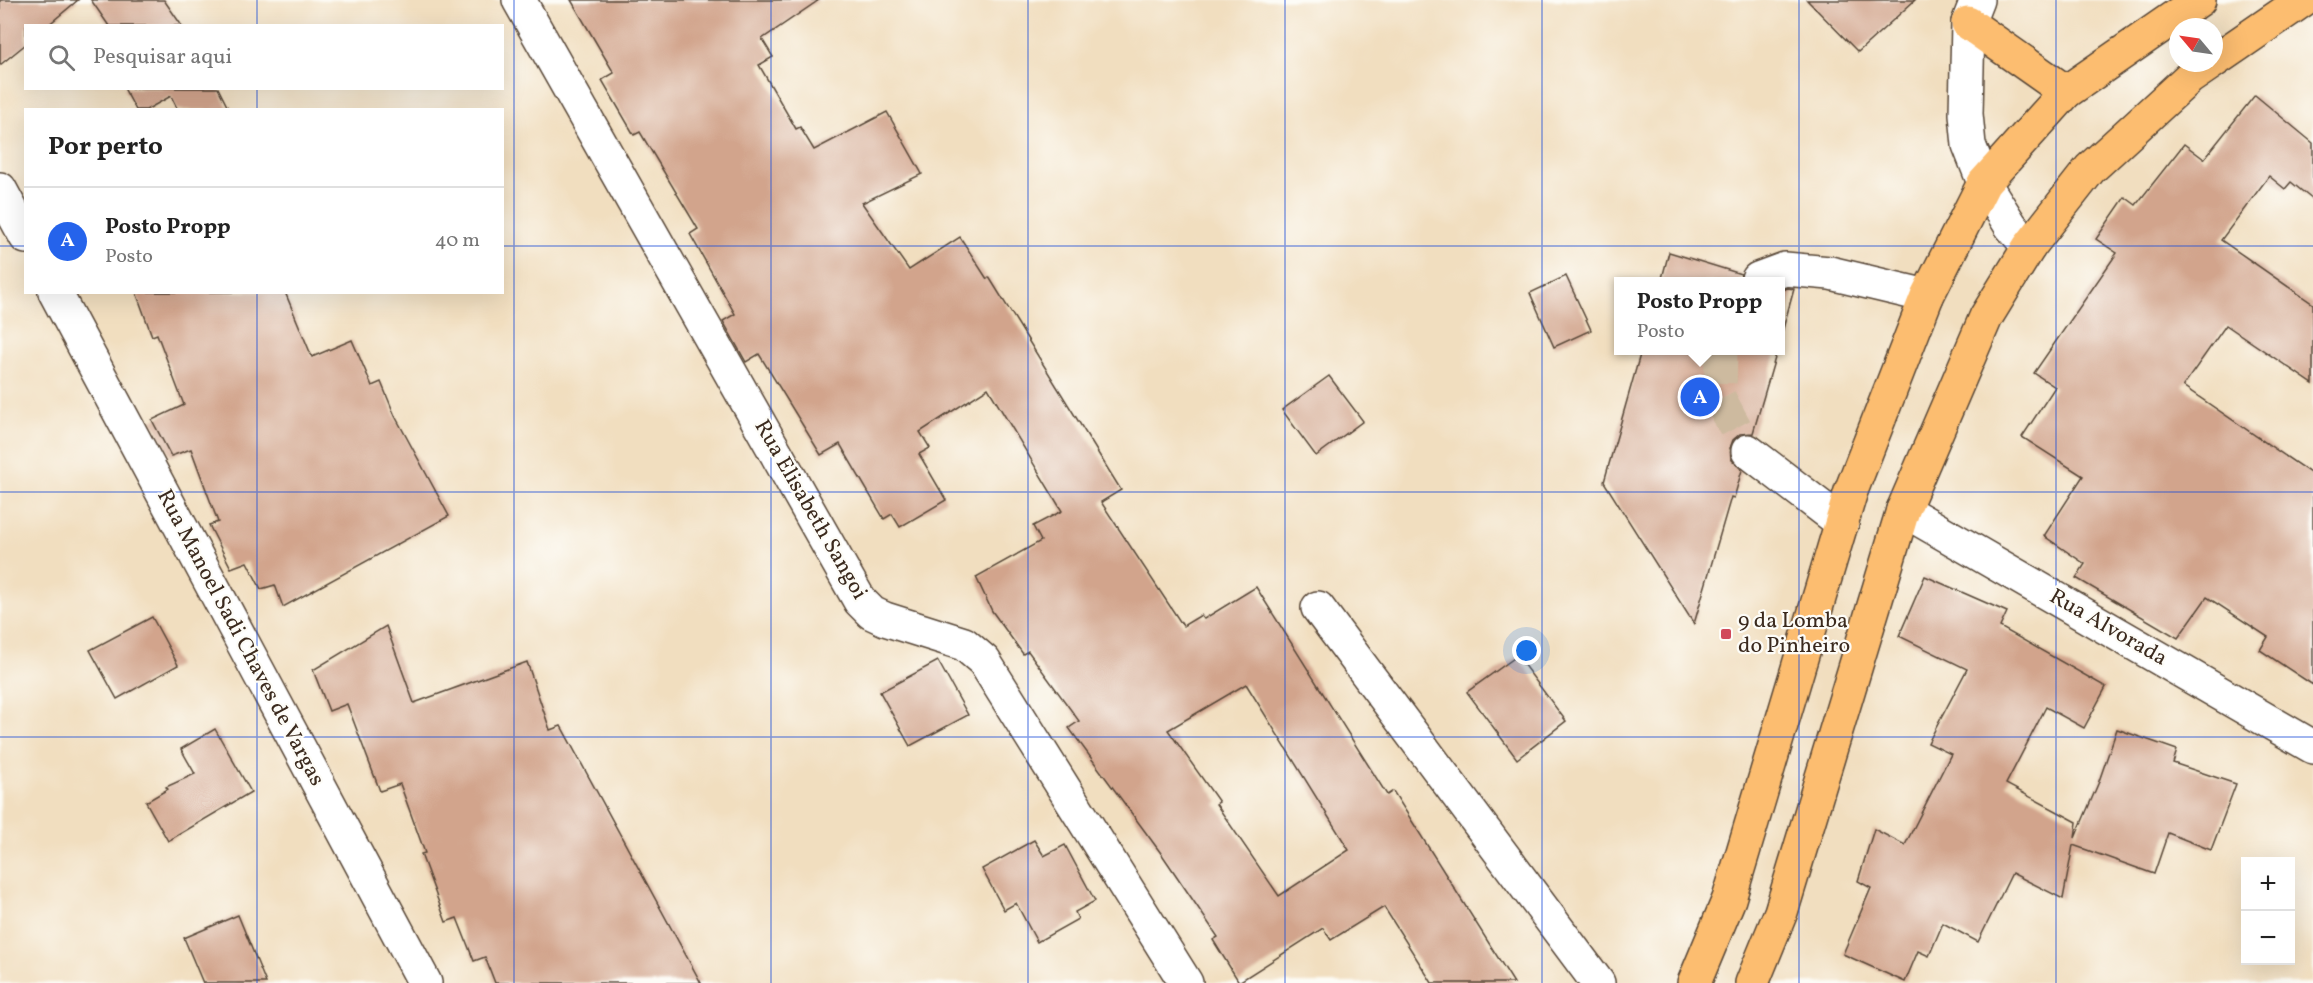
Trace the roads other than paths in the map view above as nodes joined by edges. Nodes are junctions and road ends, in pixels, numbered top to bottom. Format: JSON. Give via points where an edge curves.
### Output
{"nodes":[{"id":1,"x":519,"y":0,"type":"edge"},
{"id":2,"x":2199,"y":0,"type":"edge"},
{"id":3,"x":2303,"y":0,"type":"edge"},
{"id":4,"x":1972,"y":11,"type":"edge"},
{"id":5,"x":2223,"y":55,"type":"edge"},
{"id":6,"x":2198,"y":72,"type":"edge"},
{"id":7,"x":2066,"y":92,"type":"junction"},
{"id":8,"x":1984,"y":183,"type":"junction"},
{"id":9,"x":0,"y":189,"type":"edge"},
{"id":10,"x":24,"y":233,"type":"edge"},
{"id":11,"x":2029,"y":247,"type":"junction"},
{"id":12,"x":1763,"y":277,"type":"edge"},
{"id":13,"x":56,"y":294,"type":"edge"},
{"id":14,"x":1927,"y":296,"type":"junction"},
{"id":15,"x":1748,"y":450,"type":"tunnel mouth"},
{"id":16,"x":1903,"y":510,"type":"junction"},
{"id":17,"x":1842,"y":523,"type":"junction"},
{"id":18,"x":1318,"y":608,"type":"dead end"},
{"id":19,"x":2313,"y":747,"type":"edge"},
{"id":20,"x":425,"y":983,"type":"edge"},
{"id":21,"x":1185,"y":983,"type":"edge"},
{"id":22,"x":1598,"y":983,"type":"edge"},
{"id":23,"x":1694,"y":983,"type":"edge"},
{"id":24,"x":1752,"y":983,"type":"edge"}],
"edges":[{"from":1,"to":21,"type":"street","name":"Rua Elisabeth Sangoi","via":[[860,601],[885,619],[964,644],[984,661]]},
{"from":2,"to":7,"type":"main road"},
{"from":3,"to":5,"type":"main road"},
{"from":4,"to":7,"type":"main road"},
{"from":4,"to":8,"type":"street","via":[[1965,114],[1969,145]]},
{"from":6,"to":11,"type":"main road","via":[[2090,169]]},
{"from":7,"to":8,"type":"main road"},
{"from":8,"to":11,"type":"street"},
{"from":8,"to":14,"type":"main road"},
{"from":9,"to":10,"type":"street"},
{"from":11,"to":16,"type":"main road","via":[[1986,317]]},
{"from":12,"to":14,"type":"street","via":[[1785,268],[1830,273]]},
{"from":13,"to":20,"type":"street","name":"Rua Manoel Sadi Chaves de Vargas"},
{"from":14,"to":17,"type":"main road"},
{"from":15,"to":17,"type":"street"},
{"from":16,"to":19,"type":"street","name":"Rua Alvorada"},
{"from":16,"to":24,"type":"main road","via":[[1781,912]]},
{"from":17,"to":23,"type":"main road","via":[[1729,899]]},
{"from":18,"to":22,"type":"street"}]}
